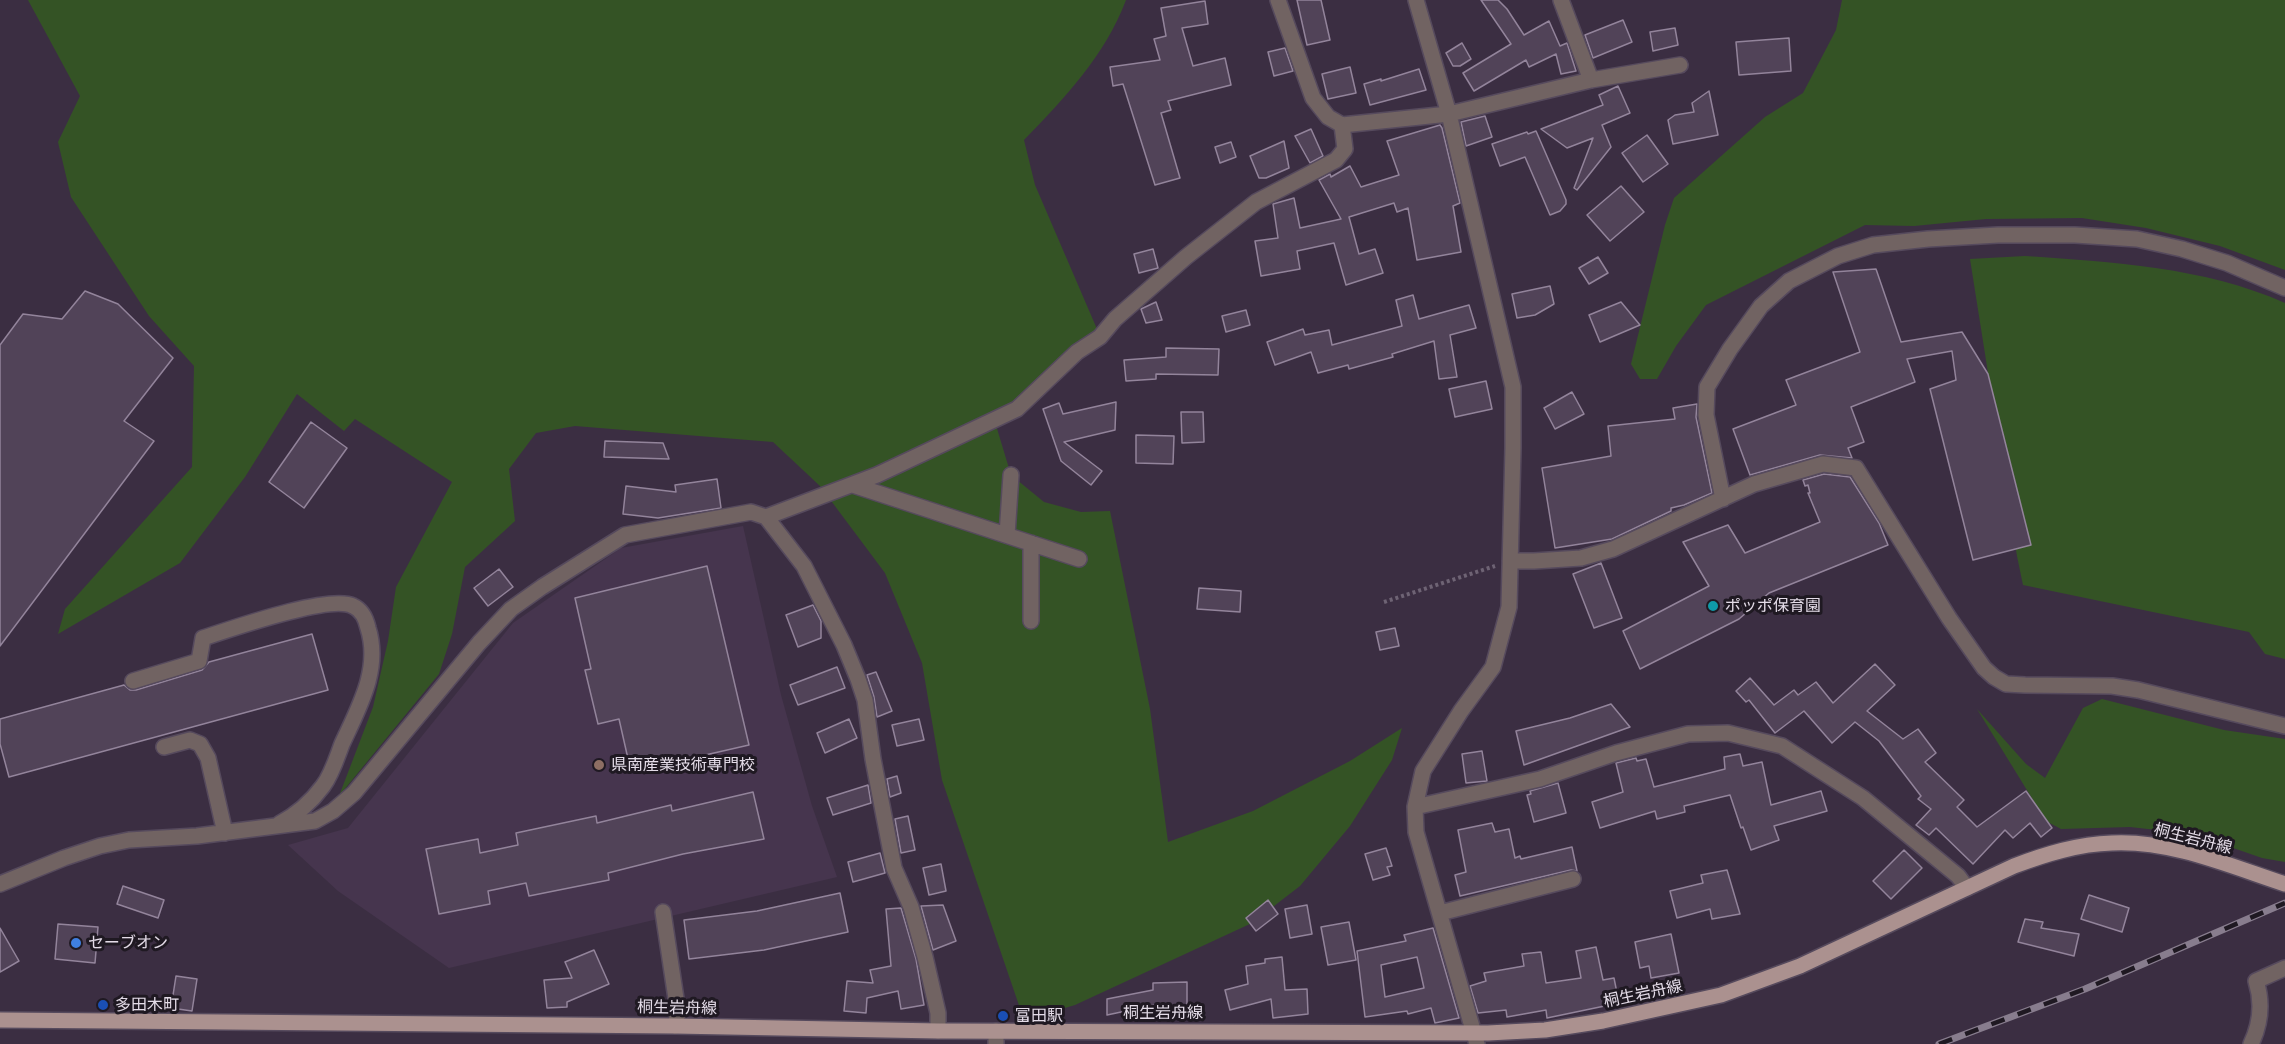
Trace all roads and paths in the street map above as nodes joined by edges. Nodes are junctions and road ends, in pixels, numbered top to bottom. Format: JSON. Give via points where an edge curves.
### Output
{"nodes":[{"id":1,"x":1278,"y":0,"type":"edge"},
{"id":2,"x":1416,"y":0,"type":"edge"},
{"id":3,"x":1561,"y":0,"type":"edge"},
{"id":4,"x":1680,"y":65,"type":"dead end"},
{"id":5,"x":1591,"y":80,"type":"junction"},
{"id":6,"x":1449,"y":114,"type":"junction"},
{"id":7,"x":1342,"y":125,"type":"junction"},
{"id":8,"x":2285,"y":288,"type":"edge"},
{"id":9,"x":1011,"y":475,"type":"dead end"},
{"id":10,"x":853,"y":484,"type":"junction"},
{"id":11,"x":1723,"y":499,"type":"junction"},
{"id":12,"x":766,"y":517,"type":"junction"},
{"id":13,"x":1006,"y":535,"type":"junction"},
{"id":14,"x":1031,"y":543,"type":"junction"},
{"id":15,"x":1079,"y":559,"type":"dead end"},
{"id":16,"x":1510,"y":561,"type":"junction"},
{"id":17,"x":1384,"y":602,"type":"dead end"},
{"id":18,"x":1031,"y":621,"type":"dead end"},
{"id":19,"x":133,"y":681,"type":"dead end"},
{"id":20,"x":2285,"y":726,"type":"edge"},
{"id":21,"x":164,"y":747,"type":"dead end"},
{"id":22,"x":1415,"y":807,"type":"junction"},
{"id":23,"x":271,"y":828,"type":"junction"},
{"id":24,"x":225,"y":833,"type":"junction"},
{"id":25,"x":1573,"y":879,"type":"dead end"},
{"id":26,"x":0,"y":884,"type":"edge"},
{"id":27,"x":2285,"y":884,"type":"edge"},
{"id":28,"x":1967,"y":888,"type":"junction"},
{"id":29,"x":663,"y":912,"type":"dead end"},
{"id":30,"x":1440,"y":913,"type":"junction"},
{"id":31,"x":2285,"y":968,"type":"edge"},
{"id":32,"x":0,"y":1020,"type":"edge"},
{"id":33,"x":675,"y":1026,"type":"junction"},
{"id":34,"x":938,"y":1031,"type":"junction"},
{"id":35,"x":1116,"y":1037,"type":"edge"},
{"id":36,"x":996,"y":1038,"type":"edge"},
{"id":37,"x":1475,"y":1039,"type":"edge"},
{"id":38,"x":2251,"y":1044,"type":"edge"}],
"edges":[{"from":1,"to":7,"type":"street","via":[[1313,98],[1328,117]]},
{"from":2,"to":6,"type":"street"},
{"from":3,"to":5,"type":"street"},
{"from":4,"to":5,"type":"street"},
{"from":5,"to":6,"type":"street"},
{"from":6,"to":7,"type":"street"},
{"from":6,"to":16,"type":"street","via":[[1513,387]]},
{"from":7,"to":10,"type":"street","via":[[1345,148],[1336,160],[1256,202],[1186,257],[1017,409]]},
{"from":8,"to":11,"type":"street","via":[[2227,263],[2137,239],[2042,235],[1940,238],[1873,245],[1838,256],[1789,281],[1761,306],[1707,387],[1706,415]]},
{"from":9,"to":13,"type":"street"},
{"from":10,"to":12,"type":"street"},
{"from":10,"to":13,"type":"street"},
{"from":11,"to":16,"type":"street","via":[[1613,549],[1581,558]]},
{"from":11,"to":20,"type":"street","via":[[1754,484],[1823,464],[1856,468],[1949,618],[1994,677],[2006,684],[2138,690]]},
{"from":12,"to":23,"type":"street","via":[[751,512],[625,535],[597,552],[512,609],[354,793],[333,811],[315,821]]},
{"from":12,"to":34,"type":"street","via":[[804,566],[844,645],[865,699],[894,868],[911,907],[925,957],[938,1013]]},
{"from":13,"to":14,"type":"street"},
{"from":14,"to":15,"type":"street"},
{"from":14,"to":18,"type":"street"},
{"from":16,"to":17,"type":"path"},
{"from":16,"to":22,"type":"street","via":[[1509,607],[1493,667],[1423,771]]},
{"from":19,"to":23,"type":"street","via":[[199,661],[203,638],[253,622],[338,603],[353,606],[365,617],[373,641],[366,693],[324,784],[291,818]]},
{"from":21,"to":24,"type":"street","via":[[190,740],[200,744],[208,758]]},
{"from":22,"to":28,"type":"street","via":[[1540,779],[1688,734],[1728,733],[1782,746],[1863,798],[1958,876]]},
{"from":22,"to":30,"type":"street","via":[[1416,832]]},
{"from":23,"to":24,"type":"street"},
{"from":24,"to":26,"type":"street","via":[[100,846]]},
{"from":25,"to":30,"type":"street"},
{"from":27,"to":28,"type":"main road","name":"桐生岩舟線","via":[[2163,847],[2114,843],[2042,856]]},
{"from":28,"to":37,"type":"main road","name":"桐生岩舟線","via":[[1800,966],[1721,995],[1597,1022]]},
{"from":29,"to":33,"type":"street","via":[[678,1012]]},
{"from":30,"to":37,"type":"street"},
{"from":31,"to":38,"type":"street","via":[[2256,981],[2261,999],[2259,1023]]},
{"from":32,"to":33,"type":"main road","name":"桐生岩舟線"},
{"from":33,"to":34,"type":"main road","name":"桐生岩舟線"},
{"from":34,"to":36,"type":"main road","name":"桐生岩舟線"},
{"from":35,"to":36,"type":"main road","name":"桐生岩舟線"},
{"from":35,"to":37,"type":"main road","name":"桐生岩舟線"}]}
